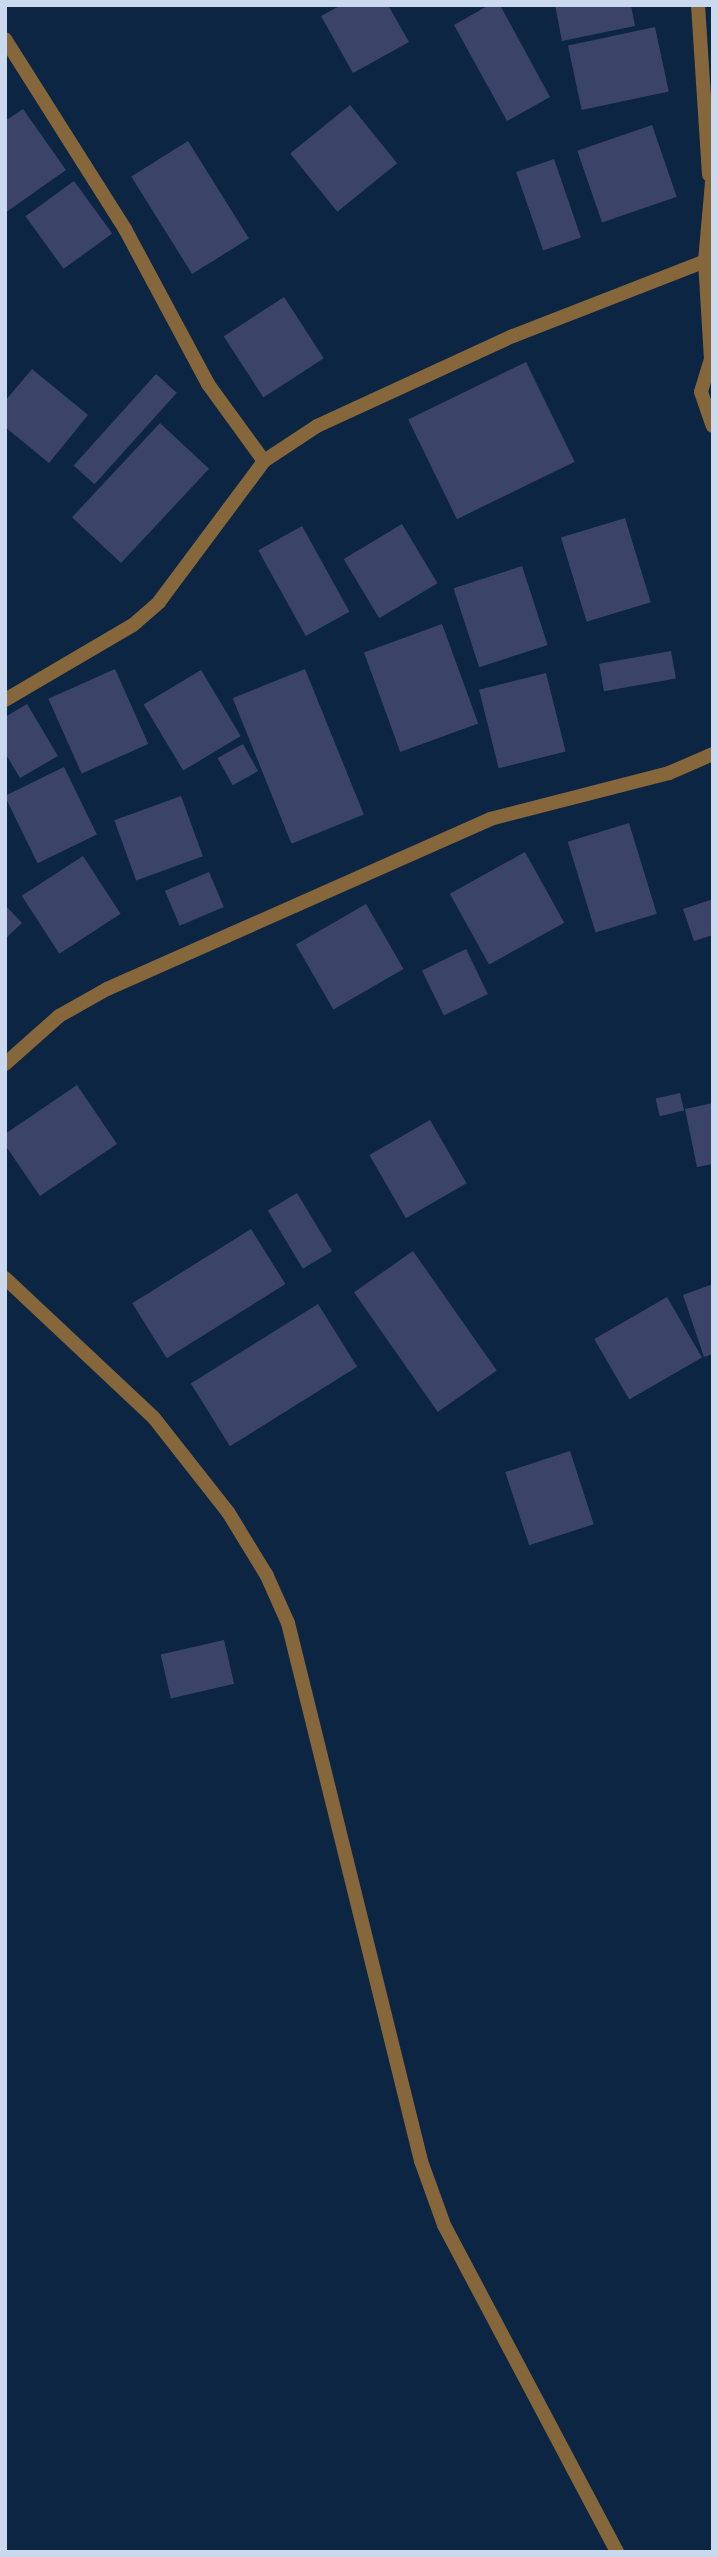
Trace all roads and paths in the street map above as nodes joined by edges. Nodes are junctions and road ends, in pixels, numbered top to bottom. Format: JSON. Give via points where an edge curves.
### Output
{"nodes":[{"id":1,"x":698,"y":5,"type":"edge"},
{"id":2,"x":5,"y":39,"type":"edge"},
{"id":3,"x":711,"y":174,"type":"edge"},
{"id":4,"x":705,"y":261,"type":"junction"},
{"id":5,"x":713,"y":426,"type":"edge"},
{"id":6,"x":264,"y":461,"type":"junction"},
{"id":7,"x":5,"y":700,"type":"edge"},
{"id":8,"x":713,"y":754,"type":"edge"},
{"id":9,"x":5,"y":1064,"type":"edge"},
{"id":10,"x":5,"y":1278,"type":"edge"},
{"id":11,"x":617,"y":2552,"type":"edge"}],
"edges":[{"from":1,"to":3,"type":"street"},
{"from":2,"to":6,"type":"street","via":[[125,229],[208,384]]},
{"from":3,"to":4,"type":"street","via":[[712,219]]},
{"from":4,"to":5,"type":"street","via":[[711,359],[701,392]]},
{"from":4,"to":6,"type":"street","via":[[513,336],[317,426]]},
{"from":6,"to":7,"type":"street","via":[[159,602],[133,625]]},
{"from":8,"to":9,"type":"street","via":[[668,773],[490,819],[107,989],[60,1016]]},
{"from":10,"to":11,"type":"street","via":[[155,1418],[228,1512],[267,1576],[288,1623],[421,2161],[444,2225]]}]}
